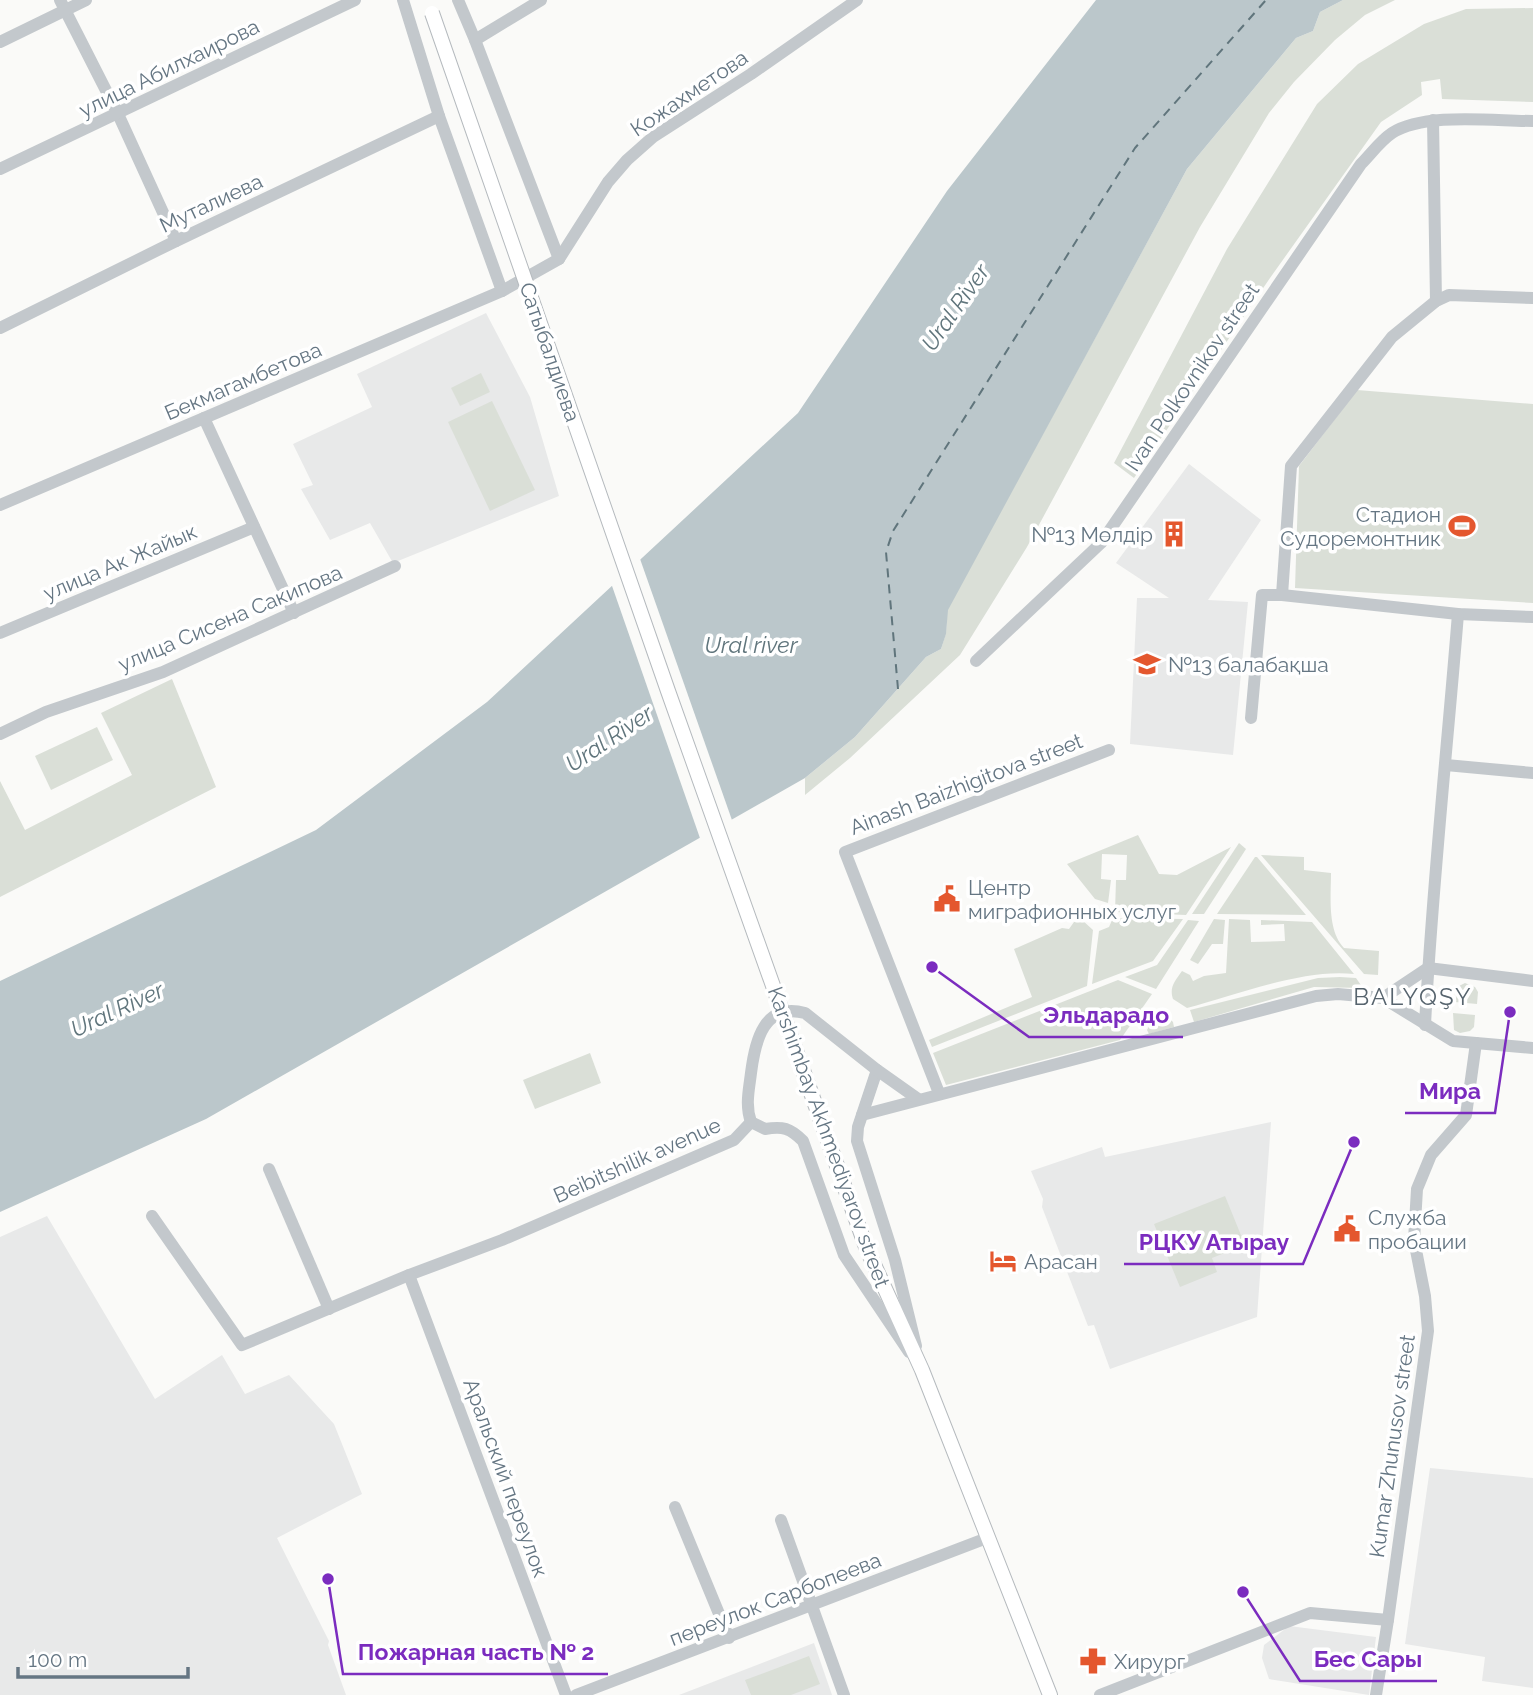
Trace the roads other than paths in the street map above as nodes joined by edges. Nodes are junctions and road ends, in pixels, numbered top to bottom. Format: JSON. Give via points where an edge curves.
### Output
{"nodes":[{"id":1,"x":86,"y":0,"type":"edge"},
{"id":2,"x":355,"y":0,"type":"edge"},
{"id":3,"x":403,"y":0,"type":"edge"},
{"id":4,"x":458,"y":0,"type":"edge"},
{"id":5,"x":541,"y":0,"type":"edge"},
{"id":6,"x":858,"y":0,"type":"edge"},
{"id":7,"x":62,"y":5,"type":"edge"},
{"id":8,"x":430,"y":6,"type":"edge"},
{"id":9,"x":475,"y":40,"type":"junction"},
{"id":10,"x":0,"y":42,"type":"edge"},
{"id":11,"x":118,"y":114,"type":"junction"},
{"id":12,"x":439,"y":116,"type":"junction"},
{"id":13,"x":1433,"y":120,"type":"junction"},
{"id":14,"x":1533,"y":121,"type":"edge"},
{"id":15,"x":0,"y":169,"type":"edge"},
{"id":16,"x":176,"y":241,"type":"junction"},
{"id":17,"x":559,"y":259,"type":"junction"},
{"id":18,"x":502,"y":291,"type":"junction"},
{"id":19,"x":1533,"y":298,"type":"edge"},
{"id":20,"x":1436,"y":301,"type":"junction"},
{"id":21,"x":0,"y":328,"type":"edge"},
{"id":22,"x":204,"y":418,"type":"junction"},
{"id":23,"x":0,"y":505,"type":"edge"},
{"id":24,"x":254,"y":527,"type":"junction"},
{"id":25,"x":396,"y":566,"type":"dead end"},
{"id":26,"x":1282,"y":595,"type":"junction"},
{"id":27,"x":294,"y":613,"type":"junction"},
{"id":28,"x":1458,"y":614,"type":"junction"},
{"id":29,"x":1533,"y":617,"type":"edge"},
{"id":30,"x":0,"y":633,"type":"edge"},
{"id":31,"x":976,"y":661,"type":"dead end"},
{"id":32,"x":668,"y":691,"type":"joint"},
{"id":33,"x":1251,"y":718,"type":"dead end"},
{"id":34,"x":0,"y":734,"type":"edge"},
{"id":35,"x":1109,"y":750,"type":"dead end"},
{"id":36,"x":1446,"y":765,"type":"junction"},
{"id":37,"x":1533,"y":774,"type":"edge"},
{"id":38,"x":1428,"y":968,"type":"junction"},
{"id":39,"x":1533,"y":981,"type":"edge"},
{"id":40,"x":1383,"y":998,"type":"junction"},
{"id":41,"x":1425,"y":1025,"type":"junction"},
{"id":42,"x":1476,"y":1043,"type":"junction"},
{"id":43,"x":1533,"y":1048,"type":"edge"},
{"id":44,"x":877,"y":1070,"type":"junction"},
{"id":45,"x":939,"y":1093,"type":"junction"},
{"id":46,"x":918,"y":1099,"type":"junction"},
{"id":47,"x":862,"y":1115,"type":"junction"},
{"id":48,"x":751,"y":1122,"type":"junction"},
{"id":49,"x":269,"y":1169,"type":"dead end"},
{"id":50,"x":152,"y":1216,"type":"dead end"},
{"id":51,"x":409,"y":1275,"type":"junction"},
{"id":52,"x":329,"y":1309,"type":"junction"},
{"id":53,"x":922,"y":1370,"type":"junction"},
{"id":54,"x":675,"y":1507,"type":"dead end"},
{"id":55,"x":781,"y":1520,"type":"dead end"},
{"id":56,"x":987,"y":1538,"type":"junction"},
{"id":57,"x":812,"y":1606,"type":"junction"},
{"id":58,"x":1388,"y":1620,"type":"junction"},
{"id":59,"x":729,"y":1638,"type":"junction"},
{"id":60,"x":566,"y":1695,"type":"edge"},
{"id":61,"x":576,"y":1695,"type":"edge"},
{"id":62,"x":844,"y":1695,"type":"edge"},
{"id":63,"x":1050,"y":1695,"type":"edge"},
{"id":64,"x":1100,"y":1695,"type":"edge"},
{"id":65,"x":1376,"y":1695,"type":"edge"}],
"edges":[{"from":1,"to":7,"type":"street"},
{"from":2,"to":11,"type":"street","name":"улица Абилхаирова"},
{"from":3,"to":12,"type":"street"},
{"from":4,"to":9,"type":"street"},
{"from":5,"to":9,"type":"street"},
{"from":6,"to":17,"type":"street","name":"Кожахметова","via":[[635,152],[608,182]]},
{"from":7,"to":10,"type":"street"},
{"from":7,"to":11,"type":"street"},
{"from":8,"to":32,"type":"main road","name":"Сатыбалдиева","bridge":true},
{"from":9,"to":17,"type":"street"},
{"from":11,"to":15,"type":"street","name":"улица Абилхаирова"},
{"from":11,"to":16,"type":"street"},
{"from":12,"to":16,"type":"street","name":"Муталиева"},
{"from":12,"to":18,"type":"street"},
{"from":13,"to":14,"type":"street","name":"Ivan Polkovnikov street"},
{"from":13,"to":20,"type":"street"},
{"from":13,"to":31,"type":"street","name":"Ivan Polkovnikov street","via":[[1410,124],[1390,135],[1361,164],[1101,543]]},
{"from":16,"to":21,"type":"street","name":"Муталиева"},
{"from":17,"to":18,"type":"street","name":"Кожахметова"},
{"from":18,"to":22,"type":"street","name":"Бекмагамбетова"},
{"from":19,"to":20,"type":"street","via":[[1449,295]]},
{"from":20,"to":26,"type":"street","via":[[1392,337],[1291,466]]},
{"from":22,"to":23,"type":"street","name":"Бекмагамбетова"},
{"from":22,"to":24,"type":"street"},
{"from":24,"to":27,"type":"street"},
{"from":24,"to":30,"type":"street","name":"улица Ак Жайык"},
{"from":25,"to":27,"type":"street","name":"улица Сисена Сакипова"},
{"from":26,"to":28,"type":"street"},
{"from":26,"to":33,"type":"street","via":[[1262,595]]},
{"from":27,"to":34,"type":"street","name":"улица Сисена Сакипова","via":[[163,673],[46,712]]},
{"from":28,"to":29,"type":"street"},
{"from":28,"to":36,"type":"street"},
{"from":32,"to":53,"type":"main road","name":"Karshimbay Akhmediyarov street","bridge":true,"via":[[866,1247]]},
{"from":35,"to":45,"type":"street","name":"Ainash Baizhigitova street","via":[[845,852]]},
{"from":36,"to":37,"type":"street"},
{"from":36,"to":38,"type":"street"},
{"from":38,"to":39,"type":"street"},
{"from":38,"to":40,"type":"street"},
{"from":38,"to":41,"type":"street"},
{"from":40,"to":41,"type":"street"},
{"from":40,"to":45,"type":"street","via":[[1316,996]]},
{"from":41,"to":42,"type":"street","via":[[1453,1041]]},
{"from":42,"to":43,"type":"street"},
{"from":42,"to":58,"type":"street","name":"Kumar Zhunusov street","via":[[1466,1115],[1432,1155],[1417,1189],[1414,1240],[1428,1331]]},
{"from":44,"to":46,"type":"street","name":"Beibitshilik avenue"},
{"from":44,"to":47,"type":"street"},
{"from":44,"to":48,"type":"street","name":"Beibitshilik avenue","via":[[804,1013],[790,1009],[774,1016],[761,1030],[746,1109]]},
{"from":45,"to":46,"type":"street"},
{"from":46,"to":47,"type":"street"},
{"from":47,"to":53,"type":"street","via":[[857,1141],[895,1260]]},
{"from":48,"to":51,"type":"street","name":"Beibitshilik avenue","via":[[734,1140]]},
{"from":48,"to":53,"type":"street","via":[[765,1129],[792,1129],[803,1142],[844,1255]]},
{"from":49,"to":52,"type":"street"},
{"from":50,"to":52,"type":"street","name":"Beibitshilik avenue","via":[[242,1345]]},
{"from":51,"to":52,"type":"street","name":"Beibitshilik avenue"},
{"from":51,"to":60,"type":"street","name":"Аральский переулок"},
{"from":53,"to":56,"type":"main road","name":"Karshimbay Akhmediyarov street"},
{"from":54,"to":59,"type":"street"},
{"from":55,"to":57,"type":"street"},
{"from":56,"to":57,"type":"street","name":"переулок Сарбопеева"},
{"from":56,"to":63,"type":"main road","name":"Karshimbay Akhmediyarov street"},
{"from":57,"to":59,"type":"street","name":"переулок Сарбопеева"},
{"from":57,"to":62,"type":"street"},
{"from":58,"to":64,"type":"street","via":[[1310,1613]]},
{"from":58,"to":65,"type":"street","name":"Kumar Zhunusov street"},
{"from":59,"to":61,"type":"street","name":"переулок Сарбопеева"}]}
